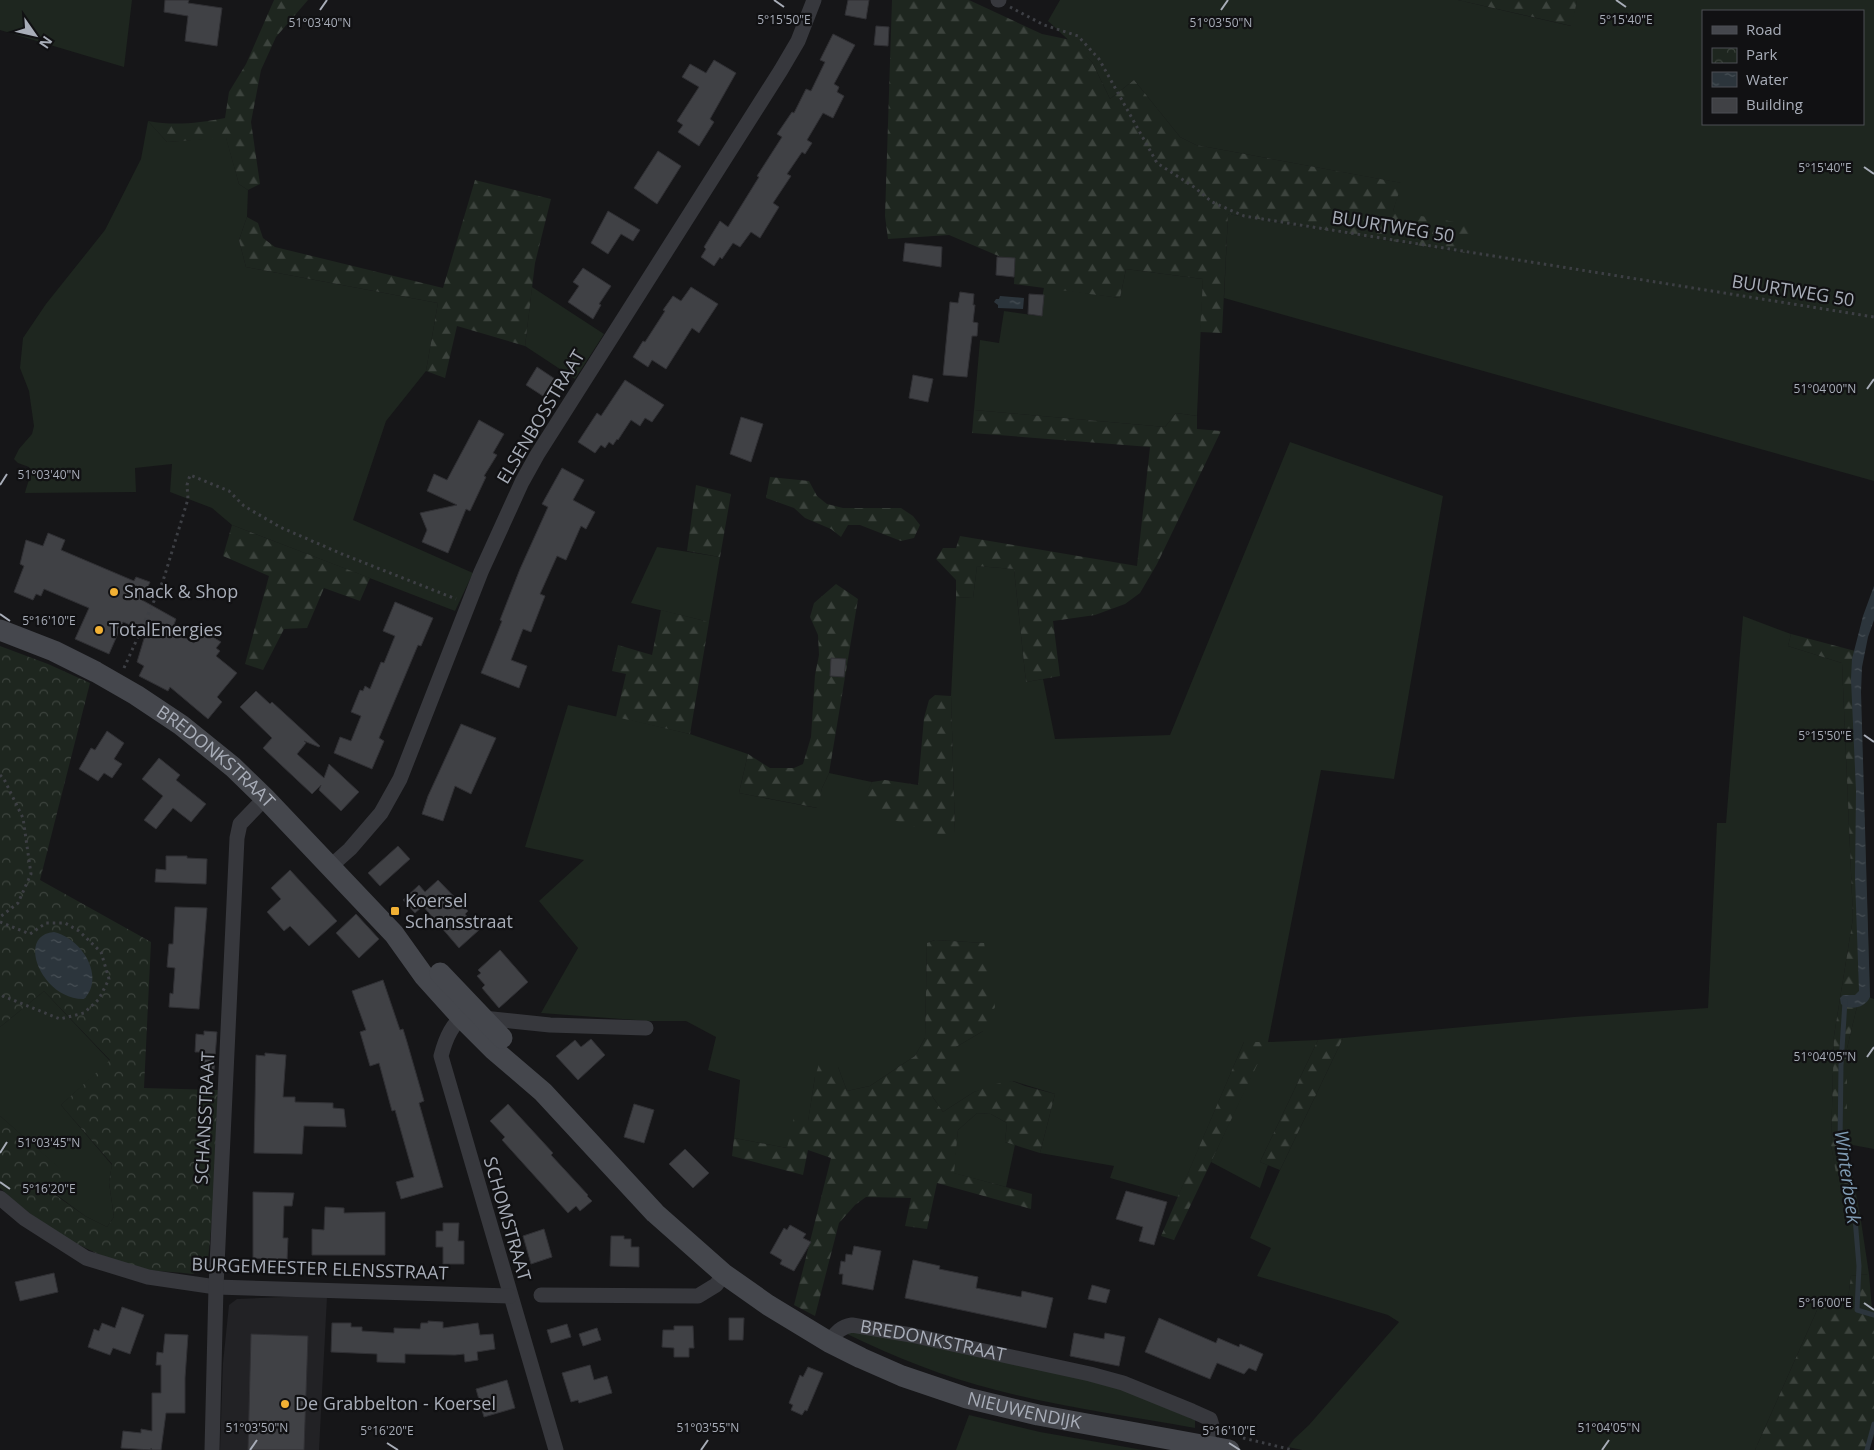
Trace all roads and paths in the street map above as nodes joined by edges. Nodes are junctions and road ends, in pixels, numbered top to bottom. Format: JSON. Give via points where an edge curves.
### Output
{"nodes":[{"id":1,"x":814,"y":0,"type":"edge"},
{"id":2,"x":998,"y":0,"type":"edge"},
{"id":3,"x":1874,"y":317,"type":"edge"},
{"id":4,"x":468,"y":604,"type":"junction"},
{"id":5,"x":0,"y":630,"type":"edge"},
{"id":6,"x":115,"y":683,"type":"junction"},
{"id":7,"x":0,"y":775,"type":"edge"},
{"id":8,"x":265,"y":798,"type":"junction"},
{"id":9,"x":331,"y":866,"type":"junction"},
{"id":10,"x":0,"y":917,"type":"edge"},
{"id":11,"x":0,"y":922,"type":"edge"},
{"id":12,"x":0,"y":993,"type":"edge"},
{"id":13,"x":472,"y":1014,"type":"junction"},
{"id":14,"x":646,"y":1028,"type":"dead end"},
{"id":15,"x":0,"y":1198,"type":"edge"},
{"id":16,"x":724,"y":1274,"type":"junction"},
{"id":17,"x":216,"y":1287,"type":"junction"},
{"id":18,"x":541,"y":1295,"type":"dead end"},
{"id":19,"x":510,"y":1296,"type":"junction"},
{"id":20,"x":829,"y":1342,"type":"junction"},
{"id":21,"x":1217,"y":1443,"type":"edge"},
{"id":22,"x":212,"y":1450,"type":"edge"},
{"id":23,"x":556,"y":1450,"type":"edge"},
{"id":24,"x":1293,"y":1450,"type":"edge"}],
"edges":[{"from":1,"to":4,"type":"street","name":"ELSENBOSSTRAAT","via":[[798,41],[781,70],[537,455],[509,509]]},
{"from":2,"to":3,"type":"path","name":"BUURTWEG 50","via":[[1044,25],[1078,36],[1099,59],[1157,162],[1212,202],[1244,216]]},
{"from":4,"to":6,"type":"path","via":[[280,527],[244,506],[229,491],[190,475],[188,499],[163,581]]},
{"from":4,"to":9,"type":"street","name":"ELSENBOSSTRAAT","via":[[400,779],[381,813]]},
{"from":5,"to":6,"type":"street","name":"BREDONKSTRAAT","via":[[54,651]]},
{"from":6,"to":8,"type":"street","name":"BREDONKSTRAAT","via":[[181,725]]},
{"from":7,"to":10,"type":"path","via":[[23,818],[31,874],[18,903]]},
{"from":8,"to":9,"type":"street","name":"BREDONKSTRAAT"},
{"from":8,"to":17,"type":"street","name":"SCHANSSTRAAT","via":[[240,824],[237,838]]},
{"from":9,"to":13,"type":"street","name":"BREDONKSTRAAT","via":[[394,934],[433,965]]},
{"from":11,"to":12,"type":"path","via":[[30,934],[46,923],[66,923],[101,952],[109,979],[99,999],[84,1013],[60,1019]]},
{"from":13,"to":14,"type":"street","via":[[559,1025]]},
{"from":13,"to":16,"type":"street","name":"BREDONKSTRAAT","via":[[504,1040],[543,1092],[654,1213]]},
{"from":13,"to":19,"type":"street","name":"SCHOMSTRAAT","via":[[446,1037],[441,1056]]},
{"from":15,"to":17,"type":"street","name":"BURGEMEESTER ELENSSTRAAT","via":[[25,1219],[86,1258],[148,1277]]},
{"from":16,"to":18,"type":"street","via":[[716,1285],[698,1296]]},
{"from":16,"to":20,"type":"street","name":"BREDONKSTRAAT"},
{"from":17,"to":19,"type":"street","name":"BURGEMEESTER ELENSSTRAAT"},
{"from":17,"to":22,"type":"street","name":"SCHANSSTRAAT"},
{"from":19,"to":23,"type":"street","name":"SCHOMSTRAAT"},
{"from":20,"to":21,"type":"street","name":"NIEUWENDIJK","via":[[902,1376],[994,1406]]},
{"from":20,"to":21,"type":"street","name":"BREDONKSTRAAT","via":[[839,1329],[852,1325],[1090,1374],[1123,1383],[1210,1419]]},
{"from":21,"to":24,"type":"path"}]}
